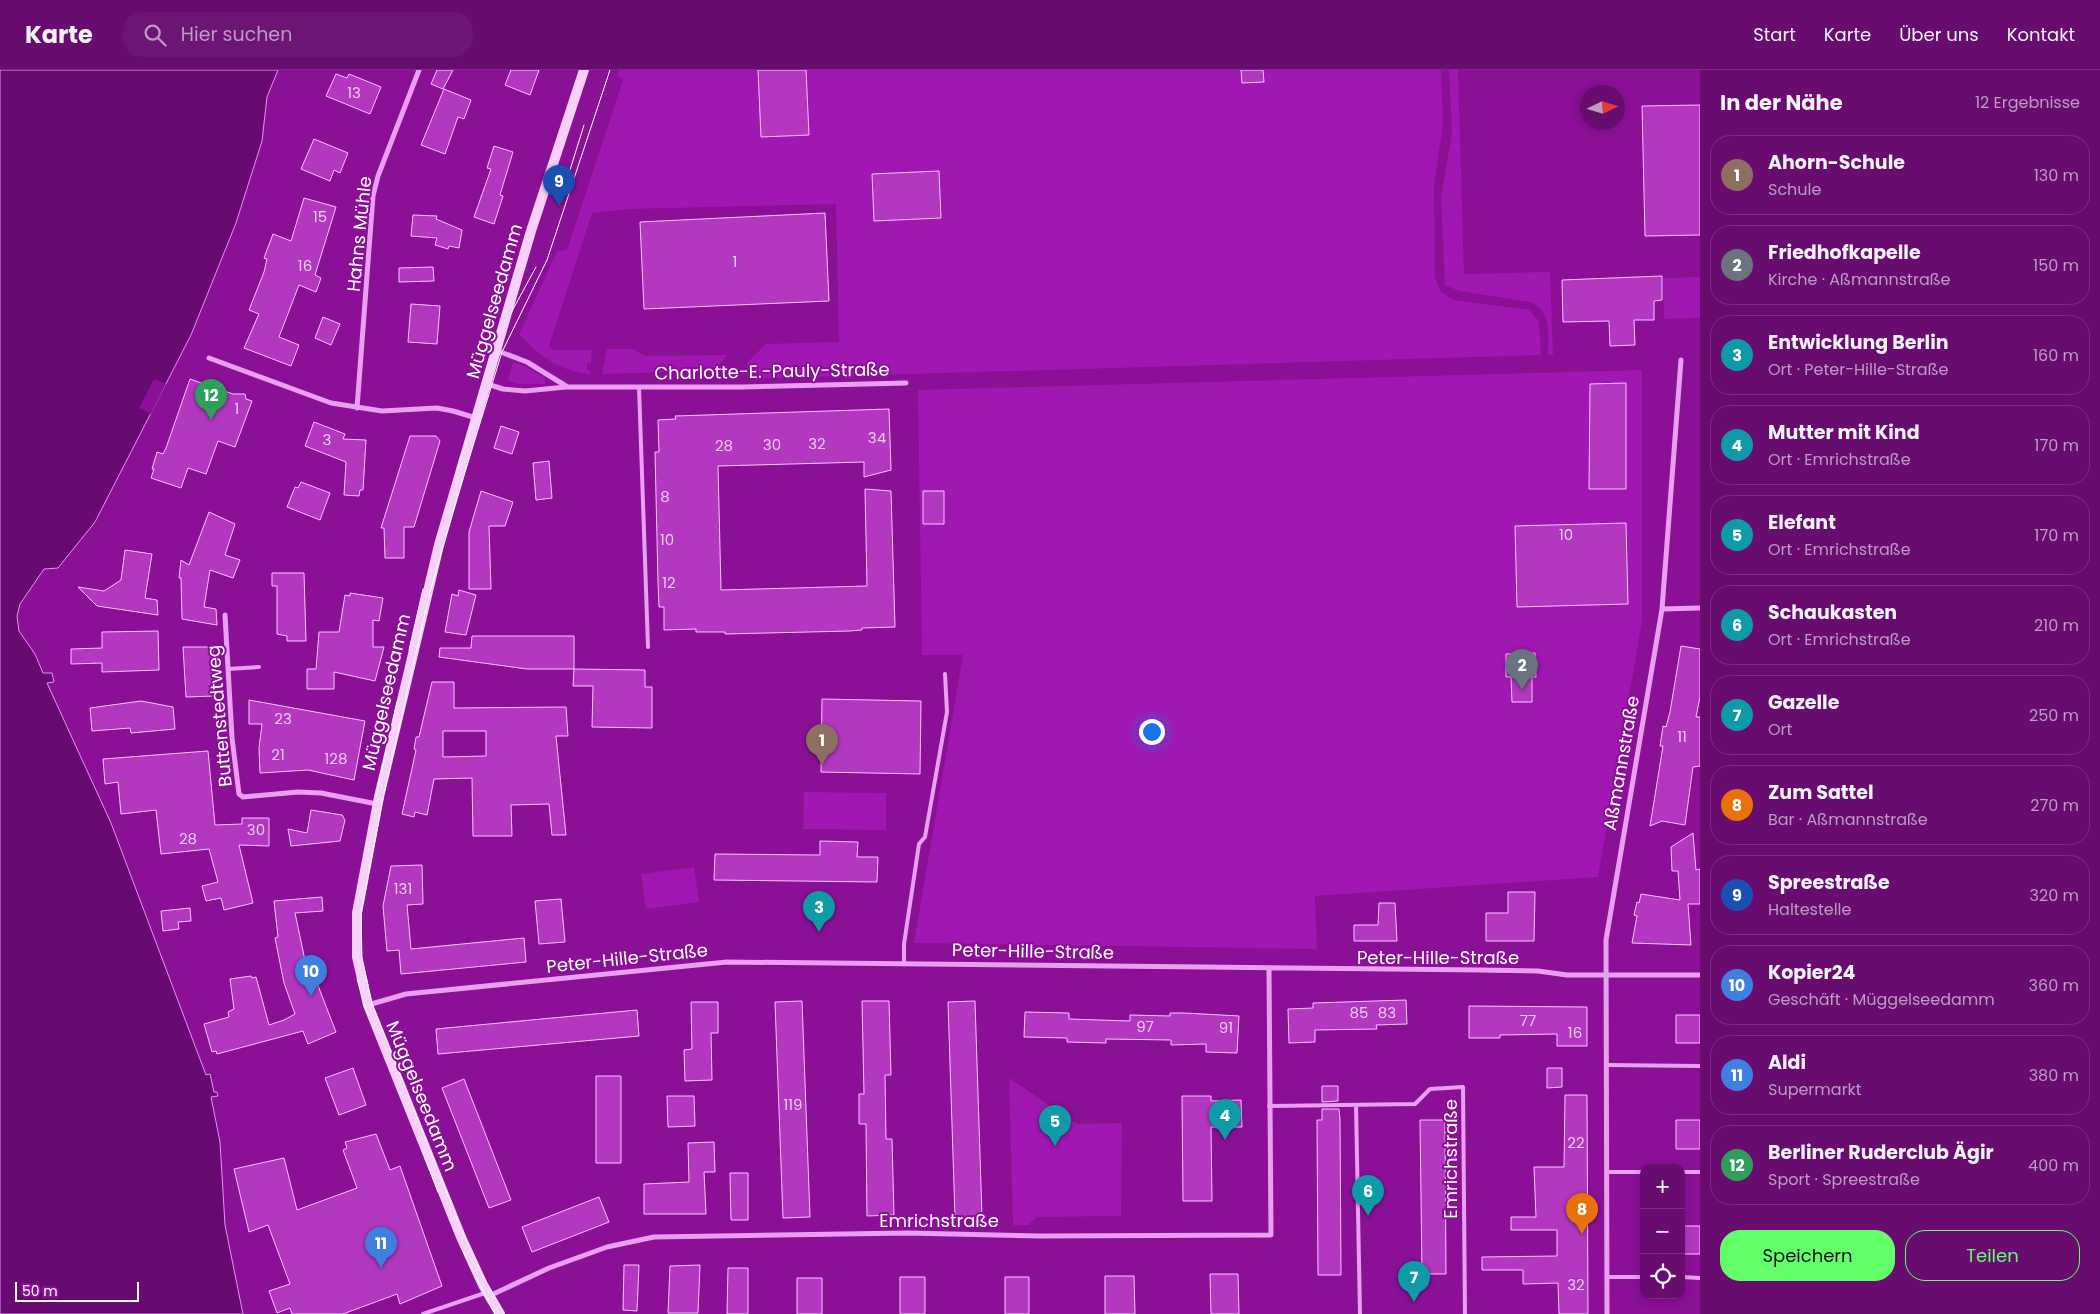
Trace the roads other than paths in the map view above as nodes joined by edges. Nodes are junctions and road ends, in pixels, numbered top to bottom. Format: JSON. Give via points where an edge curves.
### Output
{"nodes":[{"id":1,"x":419,"y":70,"type":"edge"},
{"id":2,"x":584,"y":70,"type":"edge"},
{"id":3,"x":498,"y":350,"type":"junction"},
{"id":4,"x":209,"y":358,"type":"dead end"},
{"id":5,"x":1681,"y":360,"type":"dead end"},
{"id":6,"x":906,"y":383,"type":"dead end"},
{"id":7,"x":487,"y":384,"type":"junction"},
{"id":8,"x":566,"y":386,"type":"junction"},
{"id":9,"x":639,"y":387,"type":"junction"},
{"id":10,"x":357,"y":408,"type":"junction"},
{"id":11,"x":477,"y":419,"type":"junction"},
{"id":12,"x":1700,"y":608,"type":"edge"},
{"id":13,"x":1662,"y":609,"type":"junction"},
{"id":14,"x":225,"y":615,"type":"dead end"},
{"id":15,"x":648,"y":647,"type":"dead end"},
{"id":16,"x":259,"y":667,"type":"dead end"},
{"id":17,"x":228,"y":669,"type":"junction"},
{"id":18,"x":945,"y":674,"type":"dead end"},
{"id":19,"x":377,"y":804,"type":"junction"},
{"id":20,"x":904,"y":963,"type":"junction"},
{"id":21,"x":1269,"y":968,"type":"junction"},
{"id":22,"x":1606,"y":974,"type":"junction"},
{"id":23,"x":1700,"y":975,"type":"edge"},
{"id":24,"x":368,"y":1005,"type":"junction"},
{"id":25,"x":1606,"y":1065,"type":"junction"},
{"id":26,"x":1700,"y":1066,"type":"edge"},
{"id":27,"x":1356,"y":1105,"type":"junction"},
{"id":28,"x":1269,"y":1106,"type":"junction"},
{"id":29,"x":1607,"y":1172,"type":"junction"},
{"id":30,"x":1640,"y":1172,"type":"edge"},
{"id":31,"x":1685,"y":1172,"type":"edge"},
{"id":32,"x":1700,"y":1172,"type":"edge"},
{"id":33,"x":1607,"y":1277,"type":"junction"},
{"id":34,"x":1640,"y":1277,"type":"edge"},
{"id":35,"x":1685,"y":1277,"type":"edge"},
{"id":36,"x":1700,"y":1278,"type":"edge"},
{"id":37,"x":488,"y":1295,"type":"junction"},
{"id":38,"x":423,"y":1314,"type":"edge"},
{"id":39,"x":500,"y":1314,"type":"edge"},
{"id":40,"x":1360,"y":1314,"type":"edge"},
{"id":41,"x":1464,"y":1314,"type":"edge"},
{"id":42,"x":1608,"y":1314,"type":"edge"}],
"edges":[{"from":1,"to":10,"type":"street","name":"Hahns Mühle","via":[[378,176],[374,196]]},
{"from":2,"to":3,"type":"main road","name":"Müggelseedamm","via":[[531,231]]},
{"from":3,"to":7,"type":"main road","name":"Müggelseedamm"},
{"from":3,"to":8,"type":"street","via":[[527,362]]},
{"from":4,"to":10,"type":"street","via":[[309,396]]},
{"from":5,"to":13,"type":"street","name":"Aßmannstraße"},
{"from":6,"to":9,"type":"street","name":"Charlotte-E.-Pauly-Straße"},
{"from":7,"to":8,"type":"street","name":"Charlotte-E.-Pauly-Straße","via":[[526,391]]},
{"from":7,"to":11,"type":"main road","name":"Müggelseedamm"},
{"from":8,"to":9,"type":"street","name":"Charlotte-E.-Pauly-Straße"},
{"from":9,"to":15,"type":"lane","name":"Charlotte-E.-Pauly-Straße"},
{"from":10,"to":11,"type":"street","via":[[382,411],[437,408]]},
{"from":11,"to":19,"type":"main road","name":"Müggelseedamm","via":[[426,592]]},
{"from":12,"to":13,"type":"street"},
{"from":13,"to":22,"type":"street","name":"Aßmannstraße","via":[[1606,940]]},
{"from":14,"to":17,"type":"street","name":"Buttenstedtweg"},
{"from":16,"to":17,"type":"lane"},
{"from":17,"to":19,"type":"street","name":"Buttenstedtweg","via":[[236,774],[238,791],[243,798],[298,792],[322,793]]},
{"from":18,"to":20,"type":"lane","via":[[948,712],[925,837],[919,844]]},
{"from":19,"to":24,"type":"main road","name":"Müggelseedamm","via":[[357,926],[360,974]]},
{"from":20,"to":21,"type":"street","name":"Peter-Hille-Straße"},
{"from":20,"to":24,"type":"street","name":"Peter-Hille-Straße","via":[[701,964],[406,994]]},
{"from":21,"to":22,"type":"street","name":"Peter-Hille-Straße"},
{"from":21,"to":28,"type":"street","name":"Emrichstraße"},
{"from":22,"to":23,"type":"street","name":"Peter-Hille-Straße"},
{"from":22,"to":25,"type":"street","name":"Aßmannstraße"},
{"from":24,"to":37,"type":"main road","name":"Müggelseedamm","via":[[447,1204]]},
{"from":25,"to":26,"type":"lane"},
{"from":25,"to":29,"type":"street","name":"Aßmannstraße"},
{"from":27,"to":28,"type":"lane","name":"Emrichstraße"},
{"from":27,"to":40,"type":"lane"},
{"from":27,"to":41,"type":"lane","name":"Emrichstraße","via":[[1415,1104],[1430,1089],[1463,1087]]},
{"from":28,"to":37,"type":"street","name":"Emrichstraße","via":[[1270,1235],[898,1233],[654,1236],[607,1247]]},
{"from":29,"to":30,"type":"lane"},
{"from":29,"to":33,"type":"street","name":"Aßmannstraße"},
{"from":31,"to":32,"type":"lane"},
{"from":33,"to":34,"type":"lane"},
{"from":33,"to":42,"type":"street","name":"Aßmannstraße"},
{"from":35,"to":36,"type":"lane"},
{"from":37,"to":38,"type":"lane"},
{"from":37,"to":39,"type":"main road","name":"Müggelseedamm"}]}
